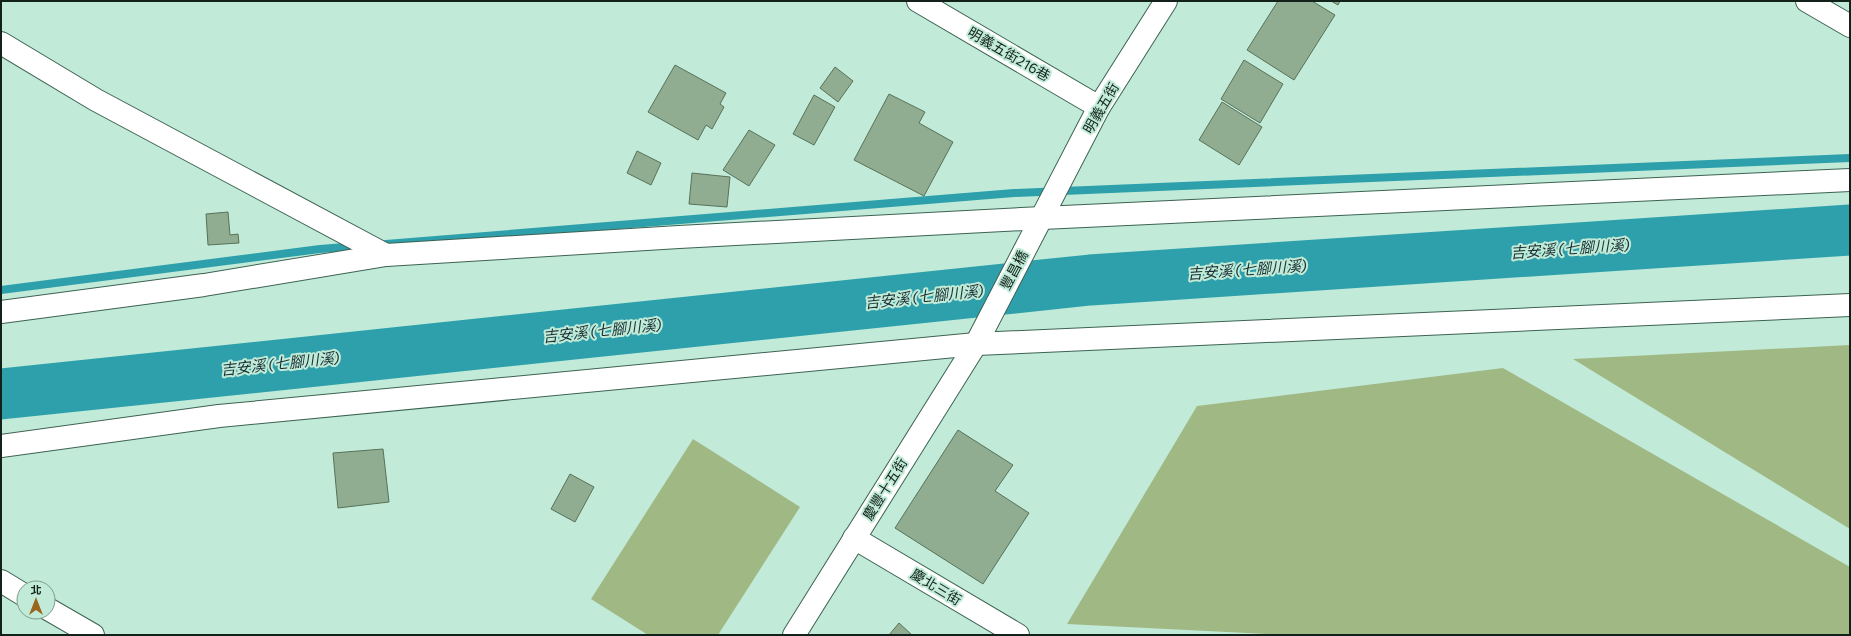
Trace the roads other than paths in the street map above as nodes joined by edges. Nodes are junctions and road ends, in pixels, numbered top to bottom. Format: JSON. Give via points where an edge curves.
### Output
{"nodes":[{"id":1,"x":918,"y":1,"type":"edge"},
{"id":2,"x":1166,"y":1,"type":"edge"},
{"id":3,"x":1807,"y":1,"type":"edge"},
{"id":4,"x":1850,"y":26,"type":"edge"},
{"id":5,"x":1,"y":43,"type":"edge"},
{"id":6,"x":1099,"y":107,"type":"junction"},
{"id":7,"x":1850,"y":180,"type":"edge"},
{"id":8,"x":1042,"y":218,"type":"junction"},
{"id":9,"x":386,"y":255,"type":"junction"},
{"id":10,"x":1850,"y":305,"type":"edge"},
{"id":11,"x":1,"y":312,"type":"edge"},
{"id":12,"x":976,"y":344,"type":"junction"},
{"id":13,"x":1,"y":446,"type":"edge"},
{"id":14,"x":854,"y":538,"type":"junction"},
{"id":15,"x":1,"y":581,"type":"edge"},
{"id":16,"x":16,"y":590,"type":"edge"},
{"id":17,"x":56,"y":614,"type":"edge"},
{"id":18,"x":93,"y":635,"type":"edge"},
{"id":19,"x":794,"y":635,"type":"edge"},
{"id":20,"x":1018,"y":635,"type":"edge"}],
"edges":[{"from":1,"to":6,"type":"street","name":"明義五街216巷"},
{"from":2,"to":6,"type":"street","name":"明義五街"},
{"from":3,"to":4,"type":"street"},
{"from":5,"to":9,"type":"street","via":[[96,100]]},
{"from":6,"to":8,"type":"street","name":"明義五街"},
{"from":7,"to":8,"type":"street"},
{"from":8,"to":9,"type":"street"},
{"from":8,"to":12,"type":"street","name":"豐昌橋"},
{"from":9,"to":11,"type":"street","via":[[204,285]]},
{"from":10,"to":12,"type":"street"},
{"from":12,"to":13,"type":"street","via":[[219,416]]},
{"from":12,"to":14,"type":"street","name":"慶豐十五街"},
{"from":14,"to":19,"type":"street","name":"慶豐十五街"},
{"from":14,"to":20,"type":"street","name":"慶北三街"},
{"from":15,"to":16,"type":"street"},
{"from":17,"to":18,"type":"street"}]}
